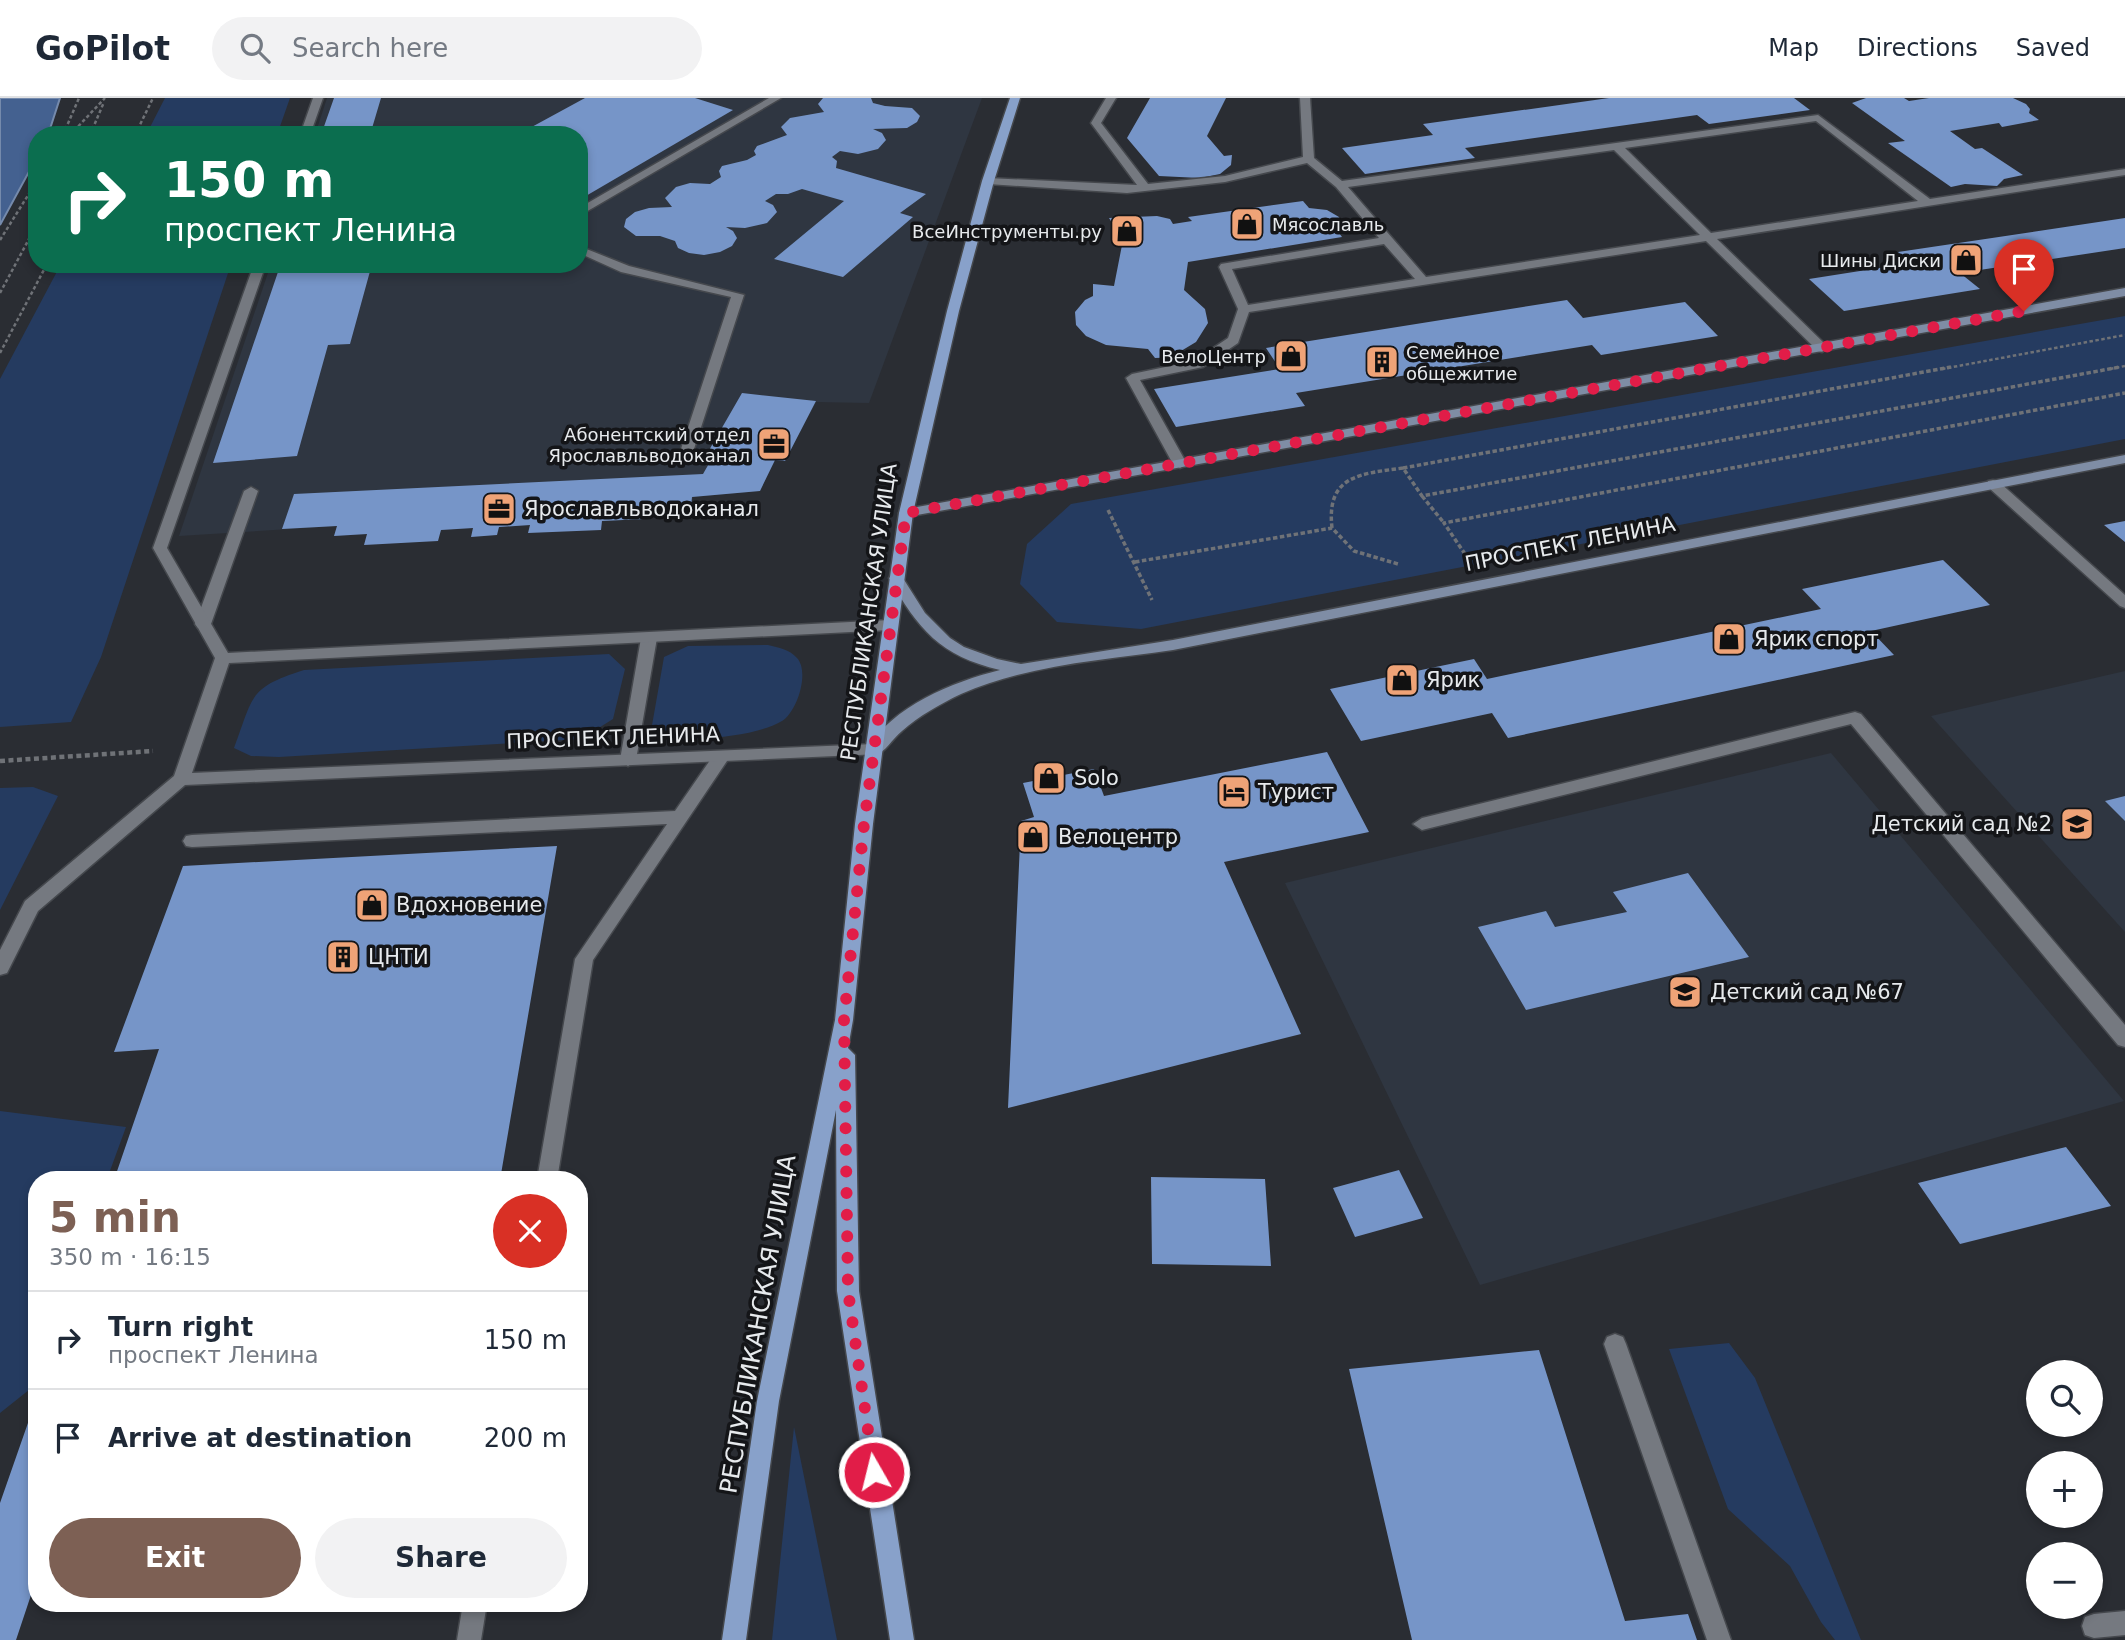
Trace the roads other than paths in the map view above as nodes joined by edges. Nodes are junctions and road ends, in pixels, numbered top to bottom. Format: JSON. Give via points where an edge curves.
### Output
{"nodes":[{"id":1,"x":318,"y":98,"type":"edge"},
{"id":2,"x":776,"y":98,"type":"edge"},
{"id":3,"x":1015,"y":98,"type":"edge"},
{"id":4,"x":1111,"y":98,"type":"edge"},
{"id":5,"x":1305,"y":98,"type":"edge"},
{"id":6,"x":308,"y":126,"type":"edge"},
{"id":7,"x":1616,"y":146,"type":"junction"},
{"id":8,"x":1309,"y":159,"type":"junction"},
{"id":9,"x":2125,"y":172,"type":"edge"},
{"id":10,"x":988,"y":181,"type":"junction"},
{"id":11,"x":1340,"y":185,"type":"junction"},
{"id":12,"x":1145,"y":188,"type":"junction"},
{"id":13,"x":1928,"y":203,"type":"junction"},
{"id":14,"x":588,"y":208,"type":"edge"},
{"id":15,"x":1709,"y":237,"type":"junction"},
{"id":16,"x":1387,"y":240,"type":"junction"},
{"id":17,"x":588,"y":253,"type":"edge"},
{"id":18,"x":257,"y":273,"type":"edge"},
{"id":19,"x":1423,"y":281,"type":"junction"},
{"id":20,"x":2125,"y":292,"type":"edge"},
{"id":21,"x":1244,"y":309,"type":"junction"},
{"id":22,"x":1822,"y":348,"type":"junction"},
{"id":23,"x":688,"y":449,"type":"dead end"},
{"id":24,"x":2125,"y":459,"type":"edge"},
{"id":25,"x":1180,"y":464,"type":"junction"},
{"id":26,"x":1993,"y":484,"type":"junction"},
{"id":27,"x":251,"y":491,"type":"dead end"},
{"id":28,"x":906,"y":513,"type":"junction"},
{"id":29,"x":896,"y":579,"type":"junction"},
{"id":30,"x":2125,"y":603,"type":"edge"},
{"id":31,"x":203,"y":624,"type":"junction"},
{"id":32,"x":890,"y":625,"type":"junction"},
{"id":33,"x":649,"y":638,"type":"junction"},
{"id":34,"x":223,"y":658,"type":"junction"},
{"id":35,"x":1023,"y":669,"type":"junction"},
{"id":36,"x":874,"y":750,"type":"junction"},
{"id":37,"x":721,"y":757,"type":"junction"},
{"id":38,"x":628,"y":760,"type":"junction"},
{"id":39,"x":181,"y":779,"type":"junction"},
{"id":40,"x":679,"y":817,"type":"junction"},
{"id":41,"x":1422,"y":824,"type":"dead end"},
{"id":42,"x":192,"y":841,"type":"dead end"},
{"id":43,"x":0,"y":968,"type":"edge"},
{"id":44,"x":844,"y":1020,"type":"junction"},
{"id":45,"x":2125,"y":1039,"type":"edge"},
{"id":46,"x":549,"y":1171,"type":"edge"},
{"id":47,"x":1615,"y":1344,"type":"dead end"},
{"id":48,"x":474,"y":1612,"type":"edge"},
{"id":49,"x":2125,"y":1623,"type":"edge"},
{"id":50,"x":2094,"y":1626,"type":"dead end"},
{"id":51,"x":902,"y":1638,"type":"edge"},
{"id":52,"x":469,"y":1640,"type":"edge"},
{"id":53,"x":734,"y":1640,"type":"edge"},
{"id":54,"x":1719,"y":1640,"type":"edge"}],
"edges":[{"from":1,"to":6,"type":"street"},
{"from":2,"to":14,"type":"street"},
{"from":3,"to":10,"type":"main road","name":"РЕСПУБЛИКАНСКАЯ УЛИЦА"},
{"from":4,"to":12,"type":"street","via":[[1096,123]]},
{"from":5,"to":8,"type":"street"},
{"from":7,"to":11,"type":"street"},
{"from":7,"to":13,"type":"street","via":[[1818,118]]},
{"from":7,"to":15,"type":"street"},
{"from":8,"to":11,"type":"street"},
{"from":8,"to":12,"type":"street","via":[[1225,179]]},
{"from":9,"to":13,"type":"street"},
{"from":10,"to":12,"type":"street"},
{"from":10,"to":28,"type":"main road","name":"РЕСПУБЛИКАНСКАЯ УЛИЦА"},
{"from":11,"to":16,"type":"street"},
{"from":13,"to":15,"type":"street"},
{"from":15,"to":19,"type":"street"},
{"from":15,"to":22,"type":"street"},
{"from":16,"to":19,"type":"street"},
{"from":16,"to":21,"type":"street","via":[[1225,267]]},
{"from":17,"to":23,"type":"street","via":[[625,269],[738,295]]},
{"from":18,"to":31,"type":"street","via":[[160,548]]},
{"from":19,"to":21,"type":"street"},
{"from":20,"to":22,"type":"main road"},
{"from":21,"to":25,"type":"street","via":[[1234,340],[1198,364],[1132,378]]},
{"from":22,"to":25,"type":"main road"},
{"from":24,"to":26,"type":"main road","name":"ПРОСПЕКТ ЛЕНИНА"},
{"from":25,"to":28,"type":"main road"},
{"from":26,"to":30,"type":"street"},
{"from":26,"to":35,"type":"main road","name":"ПРОСПЕКТ ЛЕНИНА","via":[[1173,645]]},
{"from":27,"to":31,"type":"street"},
{"from":28,"to":29,"type":"main road","name":"РЕСПУБЛИКАНСКАЯ УЛИЦА"},
{"from":29,"to":32,"type":"main road","name":"РЕСПУБЛИКАНСКАЯ УЛИЦА"},
{"from":29,"to":35,"type":"main road","name":"ПРОСПЕКТ ЛЕНИНА","via":[[919,619],[944,643],[981,661]]},
{"from":31,"to":34,"type":"street"},
{"from":32,"to":33,"type":"street"},
{"from":32,"to":36,"type":"main road","name":"РЕСПУБЛИКАНСКАЯ УЛИЦА"},
{"from":33,"to":34,"type":"street"},
{"from":33,"to":38,"type":"street"},
{"from":34,"to":39,"type":"street"},
{"from":35,"to":36,"type":"main road","name":"ПРОСПЕКТ ЛЕНИНА","via":[[933,701],[897,726]]},
{"from":36,"to":37,"type":"street","name":"ПРОСПЕКТ ЛЕНИНА"},
{"from":36,"to":44,"type":"main road","name":"РЕСПУБЛИКАНСКАЯ УЛИЦА"},
{"from":37,"to":38,"type":"street","name":"ПРОСПЕКТ ЛЕНИНА"},
{"from":37,"to":40,"type":"street"},
{"from":38,"to":39,"type":"street","name":"ПРОСПЕКТ ЛЕНИНА"},
{"from":39,"to":43,"type":"street","via":[[31,906]]},
{"from":40,"to":42,"type":"street"},
{"from":40,"to":46,"type":"street","via":[[584,959]]},
{"from":41,"to":45,"type":"street","via":[[1855,718]]},
{"from":44,"to":51,"type":"main road","name":"РЕСПУБЛИКАНСКАЯ УЛИЦА","via":[[848,1291]]},
{"from":44,"to":53,"type":"main road","name":"РЕСПУБЛИКАНСКАЯ УЛИЦА","via":[[768,1401]]},
{"from":47,"to":54,"type":"street"},
{"from":48,"to":52,"type":"street"},
{"from":49,"to":50,"type":"street"}]}
